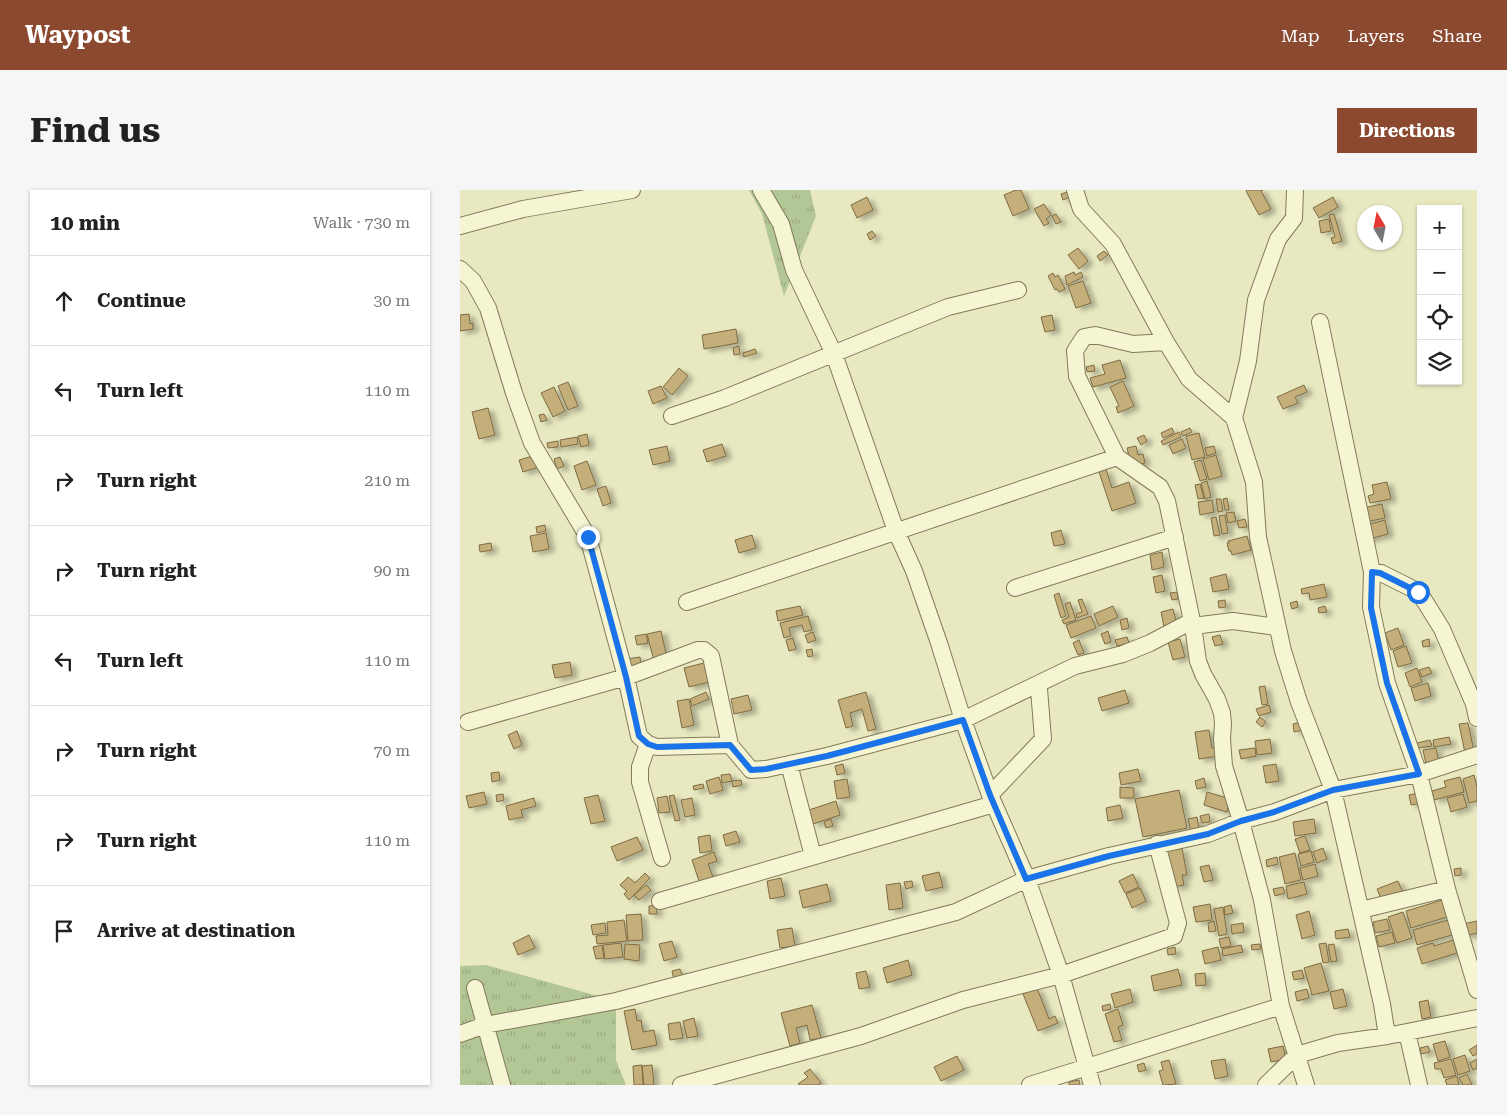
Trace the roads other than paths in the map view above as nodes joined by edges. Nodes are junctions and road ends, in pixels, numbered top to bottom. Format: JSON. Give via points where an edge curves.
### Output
{"nodes":[{"id":1,"x":632,"y":190,"type":"edge"},
{"id":2,"x":761,"y":190,"type":"edge"},
{"id":3,"x":1075,"y":190,"type":"edge"},
{"id":4,"x":1295,"y":190,"type":"edge"},
{"id":5,"x":460,"y":226,"type":"edge"},
{"id":6,"x":460,"y":269,"type":"edge"},
{"id":7,"x":1018,"y":290,"type":"dead end"},
{"id":8,"x":1320,"y":322,"type":"dead end"},
{"id":9,"x":1166,"y":342,"type":"junction"},
{"id":10,"x":834,"y":354,"type":"junction"},
{"id":11,"x":672,"y":416,"type":"dead end"},
{"id":12,"x":1234,"y":418,"type":"junction"},
{"id":13,"x":1117,"y":457,"type":"junction"},
{"id":14,"x":896,"y":531,"type":"junction"},
{"id":15,"x":1175,"y":537,"type":"junction"},
{"id":16,"x":1372,"y":572,"type":"junction"},
{"id":17,"x":1015,"y":588,"type":"dead end"},
{"id":18,"x":687,"y":602,"type":"dead end"},
{"id":19,"x":1193,"y":624,"type":"junction"},
{"id":20,"x":1277,"y":627,"type":"junction"},
{"id":21,"x":626,"y":677,"type":"junction"},
{"id":22,"x":1040,"y":682,"type":"junction"},
{"id":23,"x":1477,"y":718,"type":"edge"},
{"id":24,"x":963,"y":720,"type":"junction"},
{"id":25,"x":468,"y":722,"type":"dead end"},
{"id":26,"x":648,"y":744,"type":"junction"},
{"id":27,"x":730,"y":745,"type":"junction"},
{"id":28,"x":1477,"y":755,"type":"edge"},
{"id":29,"x":789,"y":764,"type":"junction"},
{"id":30,"x":1419,"y":774,"type":"junction"},
{"id":31,"x":1333,"y":790,"type":"junction"},
{"id":32,"x":992,"y":799,"type":"junction"},
{"id":33,"x":1241,"y":821,"type":"junction"},
{"id":34,"x":1157,"y":844,"type":"junction"},
{"id":35,"x":813,"y":856,"type":"junction"},
{"id":36,"x":662,"y":858,"type":"dead end"},
{"id":37,"x":1026,"y":879,"type":"junction"},
{"id":38,"x":1447,"y":889,"type":"junction"},
{"id":39,"x":660,"y":901,"type":"dead end"},
{"id":40,"x":1361,"y":910,"type":"junction"},
{"id":41,"x":1061,"y":975,"type":"junction"},
{"id":42,"x":475,"y":988,"type":"dead end"},
{"id":43,"x":1477,"y":990,"type":"edge"},
{"id":44,"x":1281,"y":1006,"type":"junction"},
{"id":45,"x":1477,"y":1018,"type":"edge"},
{"id":46,"x":485,"y":1025,"type":"junction"},
{"id":47,"x":1407,"y":1032,"type":"junction"},
{"id":48,"x":460,"y":1034,"type":"edge"},
{"id":49,"x":1388,"y":1036,"type":"junction"},
{"id":50,"x":1297,"y":1055,"type":"junction"},
{"id":51,"x":1087,"y":1066,"type":"junction"},
{"id":52,"x":502,"y":1085,"type":"edge"},
{"id":53,"x":681,"y":1085,"type":"edge"},
{"id":54,"x":1030,"y":1085,"type":"edge"},
{"id":55,"x":1092,"y":1085,"type":"edge"},
{"id":56,"x":1266,"y":1085,"type":"edge"},
{"id":57,"x":1306,"y":1085,"type":"edge"},
{"id":58,"x":1419,"y":1085,"type":"edge"}],
"edges":[{"from":1,"to":5,"type":"street","via":[[523,209]]},
{"from":2,"to":10,"type":"street","via":[[781,224],[794,270]]},
{"from":3,"to":9,"type":"street","via":[[1081,209],[1113,244]]},
{"from":4,"to":12,"type":"street","via":[[1294,218],[1278,239],[1256,300],[1248,361]]},
{"from":6,"to":21,"type":"street","via":[[473,281],[488,308],[532,443],[588,537]]},
{"from":7,"to":10,"type":"street","via":[[948,307]]},
{"from":8,"to":16,"type":"street"},
{"from":9,"to":12,"type":"street","via":[[1189,379]]},
{"from":9,"to":13,"type":"street","via":[[1133,344],[1095,335],[1084,337],[1075,351],[1077,376]]},
{"from":10,"to":11,"type":"street"},
{"from":10,"to":14,"type":"street"},
{"from":12,"to":20,"type":"street","via":[[1254,482],[1258,537]]},
{"from":13,"to":14,"type":"street"},
{"from":13,"to":15,"type":"street","via":[[1160,487],[1167,501]]},
{"from":14,"to":18,"type":"street"},
{"from":14,"to":24,"type":"street","via":[[920,589]]},
{"from":15,"to":17,"type":"street"},
{"from":15,"to":19,"type":"street"},
{"from":16,"to":23,"type":"street","via":[[1418,592],[1442,629]]},
{"from":16,"to":30,"type":"street","via":[[1371,608],[1387,683]]},
{"from":19,"to":20,"type":"street","via":[[1233,621]]},
{"from":19,"to":22,"type":"street","via":[[1122,654],[1075,666]]},
{"from":19,"to":33,"type":"street","via":[[1198,661],[1222,713],[1224,766]]},
{"from":20,"to":31,"type":"street","via":[[1299,702]]},
{"from":21,"to":25,"type":"street"},
{"from":21,"to":26,"type":"street","via":[[639,736]]},
{"from":21,"to":27,"type":"street","via":[[704,650],[711,656]]},
{"from":22,"to":24,"type":"street"},
{"from":22,"to":32,"type":"street","via":[[1043,739]]},
{"from":24,"to":29,"type":"street"},
{"from":24,"to":32,"type":"street"},
{"from":26,"to":27,"type":"street","via":[[657,747]]},
{"from":26,"to":36,"type":"street","via":[[640,767],[640,782]]},
{"from":27,"to":29,"type":"street","via":[[751,770]]},
{"from":28,"to":30,"type":"street"},
{"from":29,"to":35,"type":"street"},
{"from":30,"to":31,"type":"street"},
{"from":30,"to":38,"type":"street"},
{"from":31,"to":33,"type":"street"},
{"from":31,"to":40,"type":"street"},
{"from":32,"to":35,"type":"street"},
{"from":32,"to":37,"type":"street"},
{"from":33,"to":34,"type":"street","via":[[1208,834]]},
{"from":33,"to":44,"type":"street","via":[[1262,900]]},
{"from":34,"to":37,"type":"street"},
{"from":34,"to":41,"type":"street","via":[[1178,923],[1174,936]]},
{"from":35,"to":39,"type":"street"},
{"from":37,"to":41,"type":"street"},
{"from":37,"to":46,"type":"street","via":[[956,912],[616,1001]]},
{"from":38,"to":40,"type":"street"},
{"from":38,"to":43,"type":"street"},
{"from":40,"to":49,"type":"street"},
{"from":41,"to":51,"type":"street"},
{"from":41,"to":53,"type":"street","via":[[963,1000],[861,1036]]},
{"from":42,"to":46,"type":"street"},
{"from":44,"to":50,"type":"street"},
{"from":44,"to":51,"type":"street"},
{"from":45,"to":47,"type":"street"},
{"from":46,"to":48,"type":"street"},
{"from":46,"to":52,"type":"street"},
{"from":47,"to":49,"type":"street"},
{"from":47,"to":58,"type":"street"},
{"from":49,"to":50,"type":"street","via":[[1338,1043]]},
{"from":50,"to":56,"type":"street"},
{"from":50,"to":57,"type":"street"},
{"from":51,"to":54,"type":"street"},
{"from":51,"to":55,"type":"street"}]}
